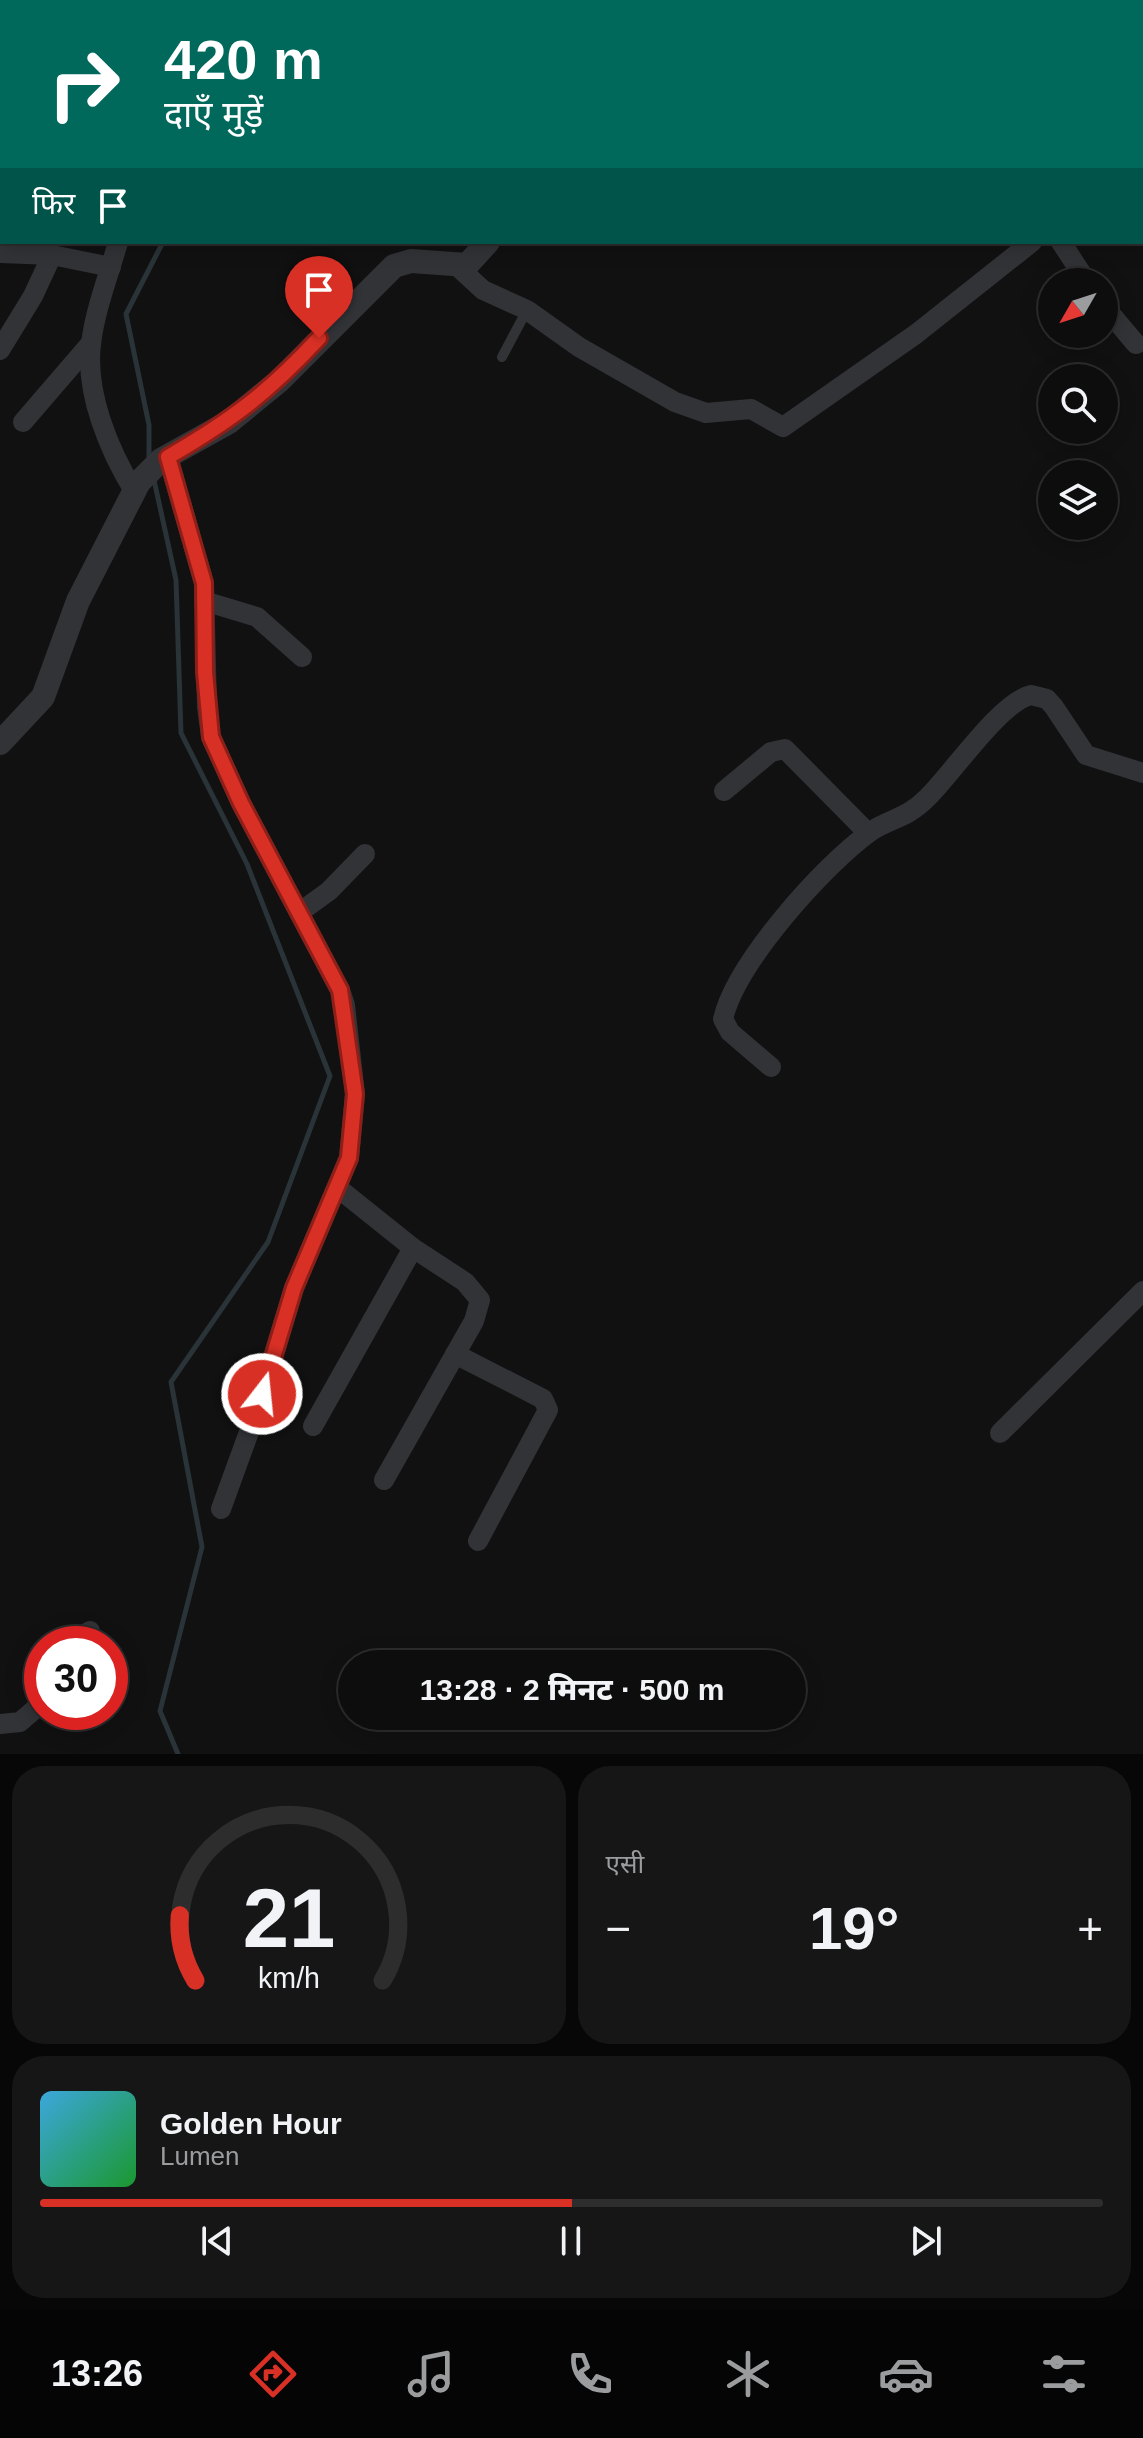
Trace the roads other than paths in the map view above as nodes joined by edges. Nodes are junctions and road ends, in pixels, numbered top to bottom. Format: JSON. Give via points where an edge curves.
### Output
{"nodes":[{"id":1,"x":117,"y":244,"type":"edge"},
{"id":2,"x":487,"y":244,"type":"edge"},
{"id":3,"x":1029,"y":244,"type":"edge"},
{"id":4,"x":1062,"y":244,"type":"edge"},
{"id":5,"x":0,"y":253,"type":"edge"},
{"id":6,"x":52,"y":255,"type":"junction"},
{"id":7,"x":111,"y":267,"type":"junction"},
{"id":8,"x":458,"y":267,"type":"junction"},
{"id":9,"x":1078,"y":268,"type":"edge"},
{"id":10,"x":527,"y":310,"type":"junction"},
{"id":11,"x":1118,"y":323,"type":"edge"},
{"id":12,"x":91,"y":343,"type":"junction"},
{"id":13,"x":1136,"y":344,"type":"dead end"},
{"id":14,"x":0,"y":350,"type":"edge"},
{"id":15,"x":502,"y":357,"type":"dead end"},
{"id":16,"x":23,"y":422,"type":"dead end"},
{"id":17,"x":165,"y":458,"type":"junction"},
{"id":18,"x":136,"y":486,"type":"junction"},
{"id":19,"x":204,"y":601,"type":"junction"},
{"id":20,"x":302,"y":657,"type":"dead end"},
{"id":21,"x":0,"y":743,"type":"edge"},
{"id":22,"x":1143,"y":773,"type":"edge"},
{"id":23,"x":724,"y":791,"type":"dead end"},
{"id":24,"x":868,"y":833,"type":"junction"},
{"id":25,"x":365,"y":854,"type":"dead end"},
{"id":26,"x":300,"y":912,"type":"junction"},
{"id":27,"x":771,"y":1067,"type":"dead end"},
{"id":28,"x":338,"y":1188,"type":"junction"},
{"id":29,"x":413,"y":1248,"type":"junction"},
{"id":30,"x":1143,"y":1291,"type":"edge"},
{"id":31,"x":455,"y":1354,"type":"junction"},
{"id":32,"x":313,"y":1426,"type":"dead end"},
{"id":33,"x":1000,"y":1433,"type":"dead end"},
{"id":34,"x":384,"y":1480,"type":"dead end"},
{"id":35,"x":221,"y":1509,"type":"dead end"},
{"id":36,"x":478,"y":1541,"type":"dead end"},
{"id":37,"x":24,"y":1719,"type":"edge"},
{"id":38,"x":0,"y":1724,"type":"edge"}],
"edges":[{"from":1,"to":7,"type":"street"},
{"from":2,"to":8,"type":"street","via":[[475,260]]},
{"from":3,"to":10,"type":"street","via":[[916,334],[783,427],[751,409],[706,413],[675,402]]},
{"from":4,"to":9,"type":"street"},
{"from":5,"to":6,"type":"street"},
{"from":6,"to":7,"type":"street"},
{"from":6,"to":14,"type":"street"},
{"from":7,"to":12,"type":"street"},
{"from":8,"to":10,"type":"street","via":[[483,290]]},
{"from":8,"to":17,"type":"street","via":[[424,261],[394,266],[279,381],[229,422]]},
{"from":10,"to":15,"type":"lane"},
{"from":11,"to":13,"type":"street"},
{"from":12,"to":16,"type":"street"},
{"from":12,"to":18,"type":"street","via":[[100,415]]},
{"from":17,"to":18,"type":"street"},
{"from":17,"to":19,"type":"street","via":[[198,556]]},
{"from":18,"to":21,"type":"street","via":[[78,601],[43,697]]},
{"from":19,"to":20,"type":"street","via":[[257,617]]},
{"from":19,"to":26,"type":"street","via":[[211,737]]},
{"from":22,"to":24,"type":"street","via":[[1086,755],[1047,699],[1031,695],[1011,706],[912,812]]},
{"from":23,"to":24,"type":"street","via":[[771,752],[785,749]]},
{"from":24,"to":27,"type":"street","via":[[790,908],[725,1009],[723,1019],[730,1032]]},
{"from":25,"to":26,"type":"street"},
{"from":26,"to":28,"type":"street","via":[[340,990],[349,1036],[355,1124]]},
{"from":28,"to":29,"type":"street"},
{"from":28,"to":35,"type":"street","via":[[294,1288]]},
{"from":29,"to":31,"type":"street","via":[[465,1282],[480,1300]]},
{"from":29,"to":32,"type":"street"},
{"from":30,"to":33,"type":"street"},
{"from":31,"to":34,"type":"street"},
{"from":31,"to":36,"type":"street","via":[[543,1399],[548,1410]]},
{"from":37,"to":38,"type":"street"}]}
